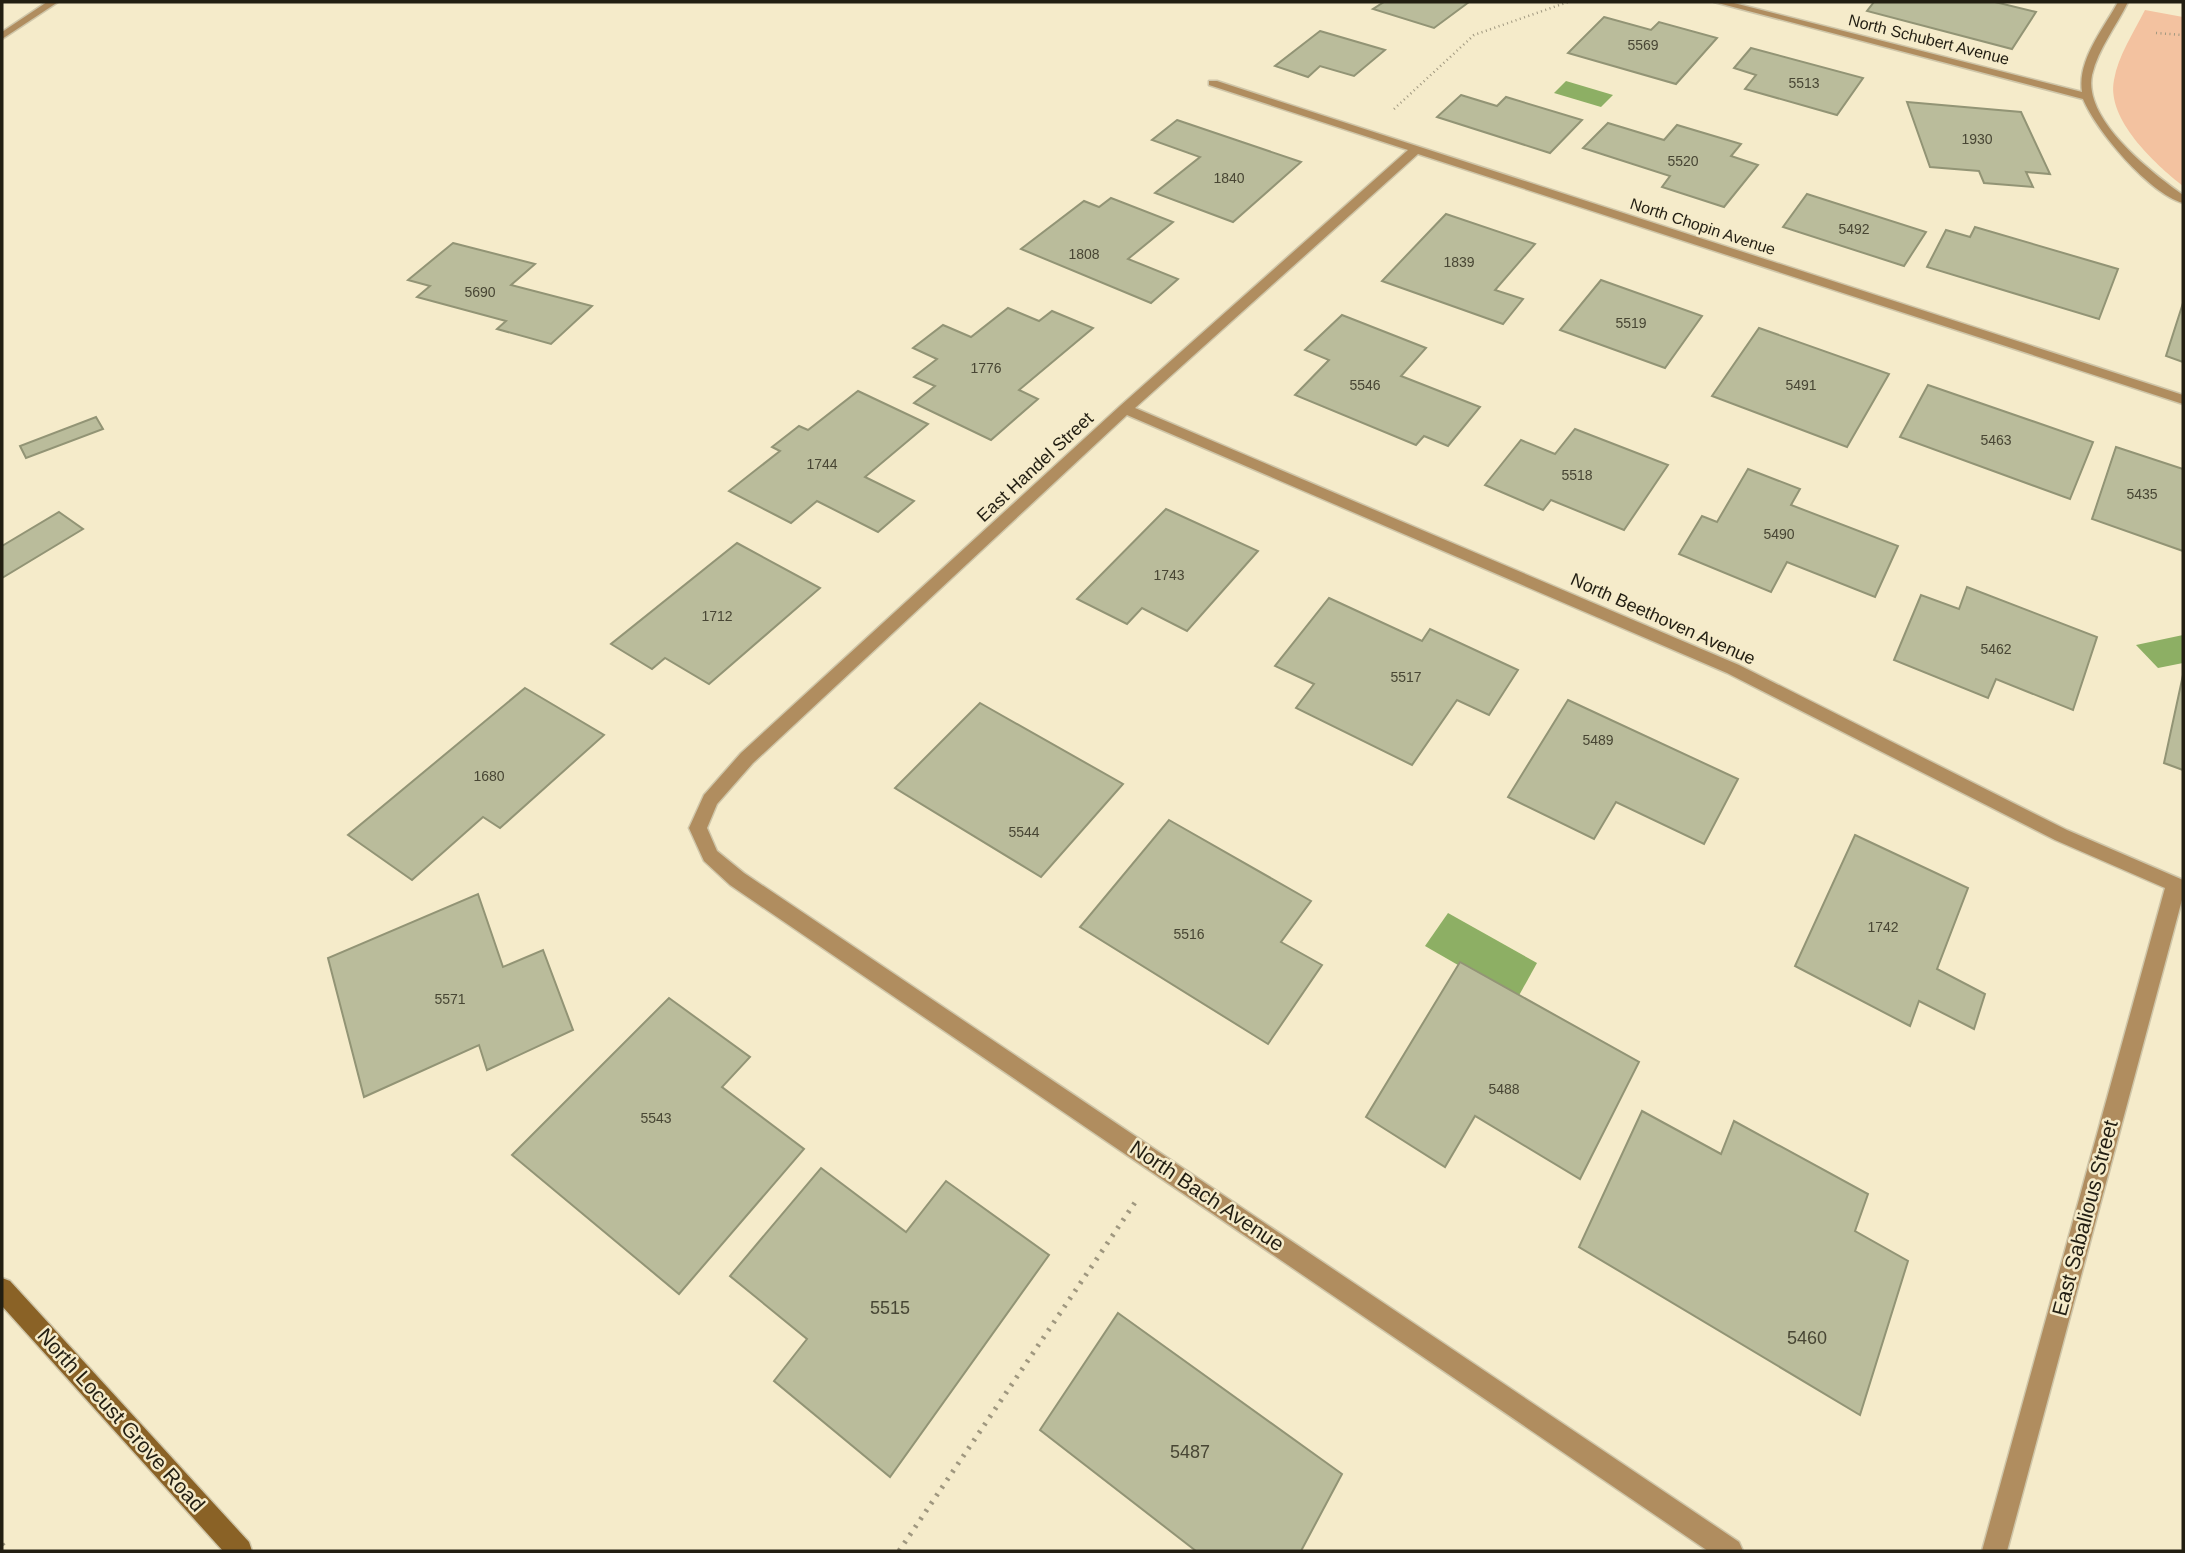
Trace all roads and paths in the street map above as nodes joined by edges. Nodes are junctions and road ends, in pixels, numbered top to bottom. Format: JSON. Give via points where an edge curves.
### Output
{"nodes":[{"id":1,"x":53,"y":2,"type":"edge"},
{"id":2,"x":1568,"y":2,"type":"edge"},
{"id":3,"x":1719,"y":2,"type":"edge"},
{"id":4,"x":2123,"y":2,"type":"edge"},
{"id":5,"x":2156,"y":33,"type":"dead end"},
{"id":6,"x":2183,"y":34,"type":"edge"},
{"id":7,"x":2,"y":36,"type":"edge"},
{"id":8,"x":1213,"y":83,"type":"dead end"},
{"id":9,"x":2090,"y":97,"type":"junction"},
{"id":10,"x":1368,"y":133,"type":"junction"},
{"id":11,"x":1416,"y":149,"type":"junction"},
{"id":12,"x":2183,"y":200,"type":"edge"},
{"id":13,"x":2183,"y":400,"type":"edge"},
{"id":14,"x":1125,"y":409,"type":"junction"},
{"id":15,"x":698,"y":828,"type":"joint"},
{"id":16,"x":2179,"y":886,"type":"edge"},
{"id":17,"x":1161,"y":1165,"type":"junction"},
{"id":18,"x":2,"y":1289,"type":"edge"},
{"id":19,"x":2,"y":1544,"type":"edge"},
{"id":20,"x":7,"y":1551,"type":"edge"},
{"id":21,"x":240,"y":1551,"type":"edge"},
{"id":22,"x":899,"y":1551,"type":"edge"},
{"id":23,"x":1730,"y":1551,"type":"edge"},
{"id":24,"x":1995,"y":1551,"type":"edge"}],
"edges":[{"from":1,"to":7,"type":"street"},
{"from":2,"to":10,"type":"path","via":[[1474,35]]},
{"from":3,"to":9,"type":"street","name":"North Schubert Avenue"},
{"from":4,"to":9,"type":"street","via":[[2085,79]]},
{"from":5,"to":6,"type":"path"},
{"from":8,"to":10,"type":"street","name":"North Chopin Avenue"},
{"from":9,"to":12,"type":"street","via":[[2119,148]]},
{"from":10,"to":11,"type":"street","name":"North Chopin Avenue"},
{"from":11,"to":13,"type":"street","name":"North Chopin Avenue"},
{"from":11,"to":14,"type":"street","name":"East Handel Street"},
{"from":14,"to":15,"type":"street","name":"East Handel Street","via":[[747,758],[710,800]]},
{"from":14,"to":16,"type":"street","name":"North Beethoven Avenue","via":[[1733,669],[2061,835]]},
{"from":15,"to":17,"type":"street","name":"North Bach Avenue","via":[[710,856],[737,879]]},
{"from":16,"to":24,"type":"street","name":"East Sabalious Street"},
{"from":17,"to":22,"type":"path"},
{"from":17,"to":23,"type":"street","name":"North Bach Avenue"},
{"from":18,"to":21,"type":"main road","name":"North Locust Grove Road"},
{"from":19,"to":20,"type":"path"}]}
